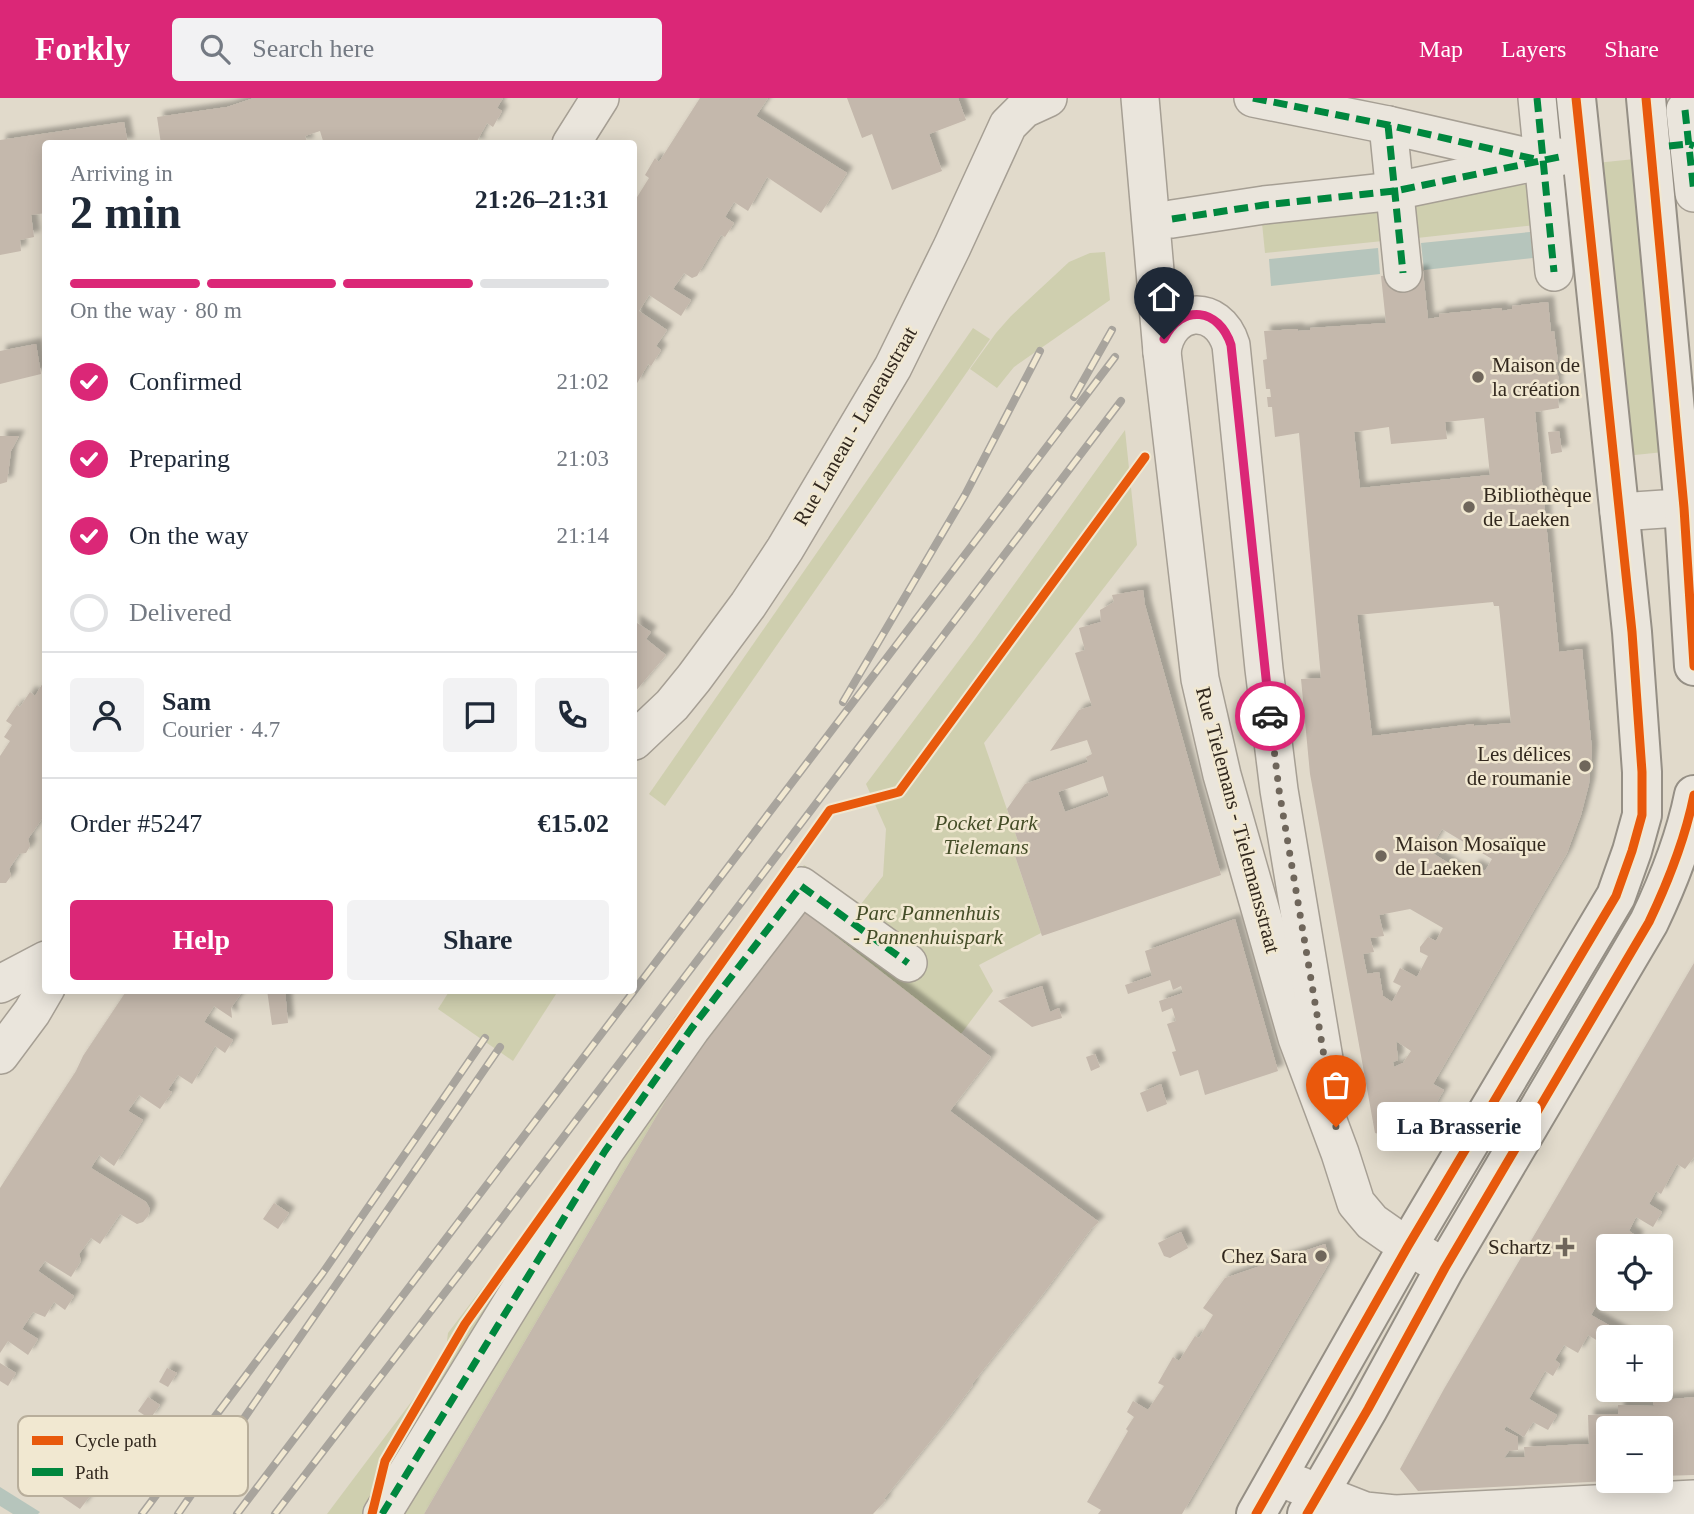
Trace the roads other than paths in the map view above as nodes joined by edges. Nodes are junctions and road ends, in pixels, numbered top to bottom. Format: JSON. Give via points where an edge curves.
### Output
{"nodes":[{"id":1,"x":600,"y":98,"type":"edge"},
{"id":2,"x":1048,"y":98,"type":"edge"},
{"id":3,"x":1140,"y":98,"type":"edge"},
{"id":4,"x":1253,"y":98,"type":"edge"},
{"id":5,"x":1536,"y":98,"type":"edge"},
{"id":6,"x":1576,"y":98,"type":"edge"},
{"id":7,"x":1646,"y":98,"type":"edge"},
{"id":8,"x":1388,"y":125,"type":"junction"},
{"id":9,"x":1684,"y":136,"type":"edge"},
{"id":10,"x":574,"y":140,"type":"edge"},
{"id":11,"x":1551,"y":158,"type":"junction"},
{"id":12,"x":1395,"y":191,"type":"junction"},
{"id":13,"x":1694,"y":193,"type":"edge"},
{"id":14,"x":1172,"y":219,"type":"dead end"},
{"id":15,"x":1555,"y":272,"type":"dead end"},
{"id":16,"x":1403,"y":273,"type":"dead end"},
{"id":17,"x":1162,"y":352,"type":"junction"},
{"id":18,"x":1689,"y":508,"type":"edge"},
{"id":19,"x":1619,"y":512,"type":"junction"},
{"id":20,"x":1694,"y":666,"type":"edge"},
{"id":21,"x":637,"y":738,"type":"edge"},
{"id":22,"x":1694,"y":795,"type":"edge"},
{"id":23,"x":42,"y":962,"type":"edge"},
{"id":24,"x":908,"y":963,"type":"dead end"},
{"id":25,"x":0,"y":984,"type":"edge"},
{"id":26,"x":42,"y":994,"type":"edge"},
{"id":27,"x":0,"y":1055,"type":"edge"},
{"id":28,"x":1340,"y":1153,"type":"junction"},
{"id":29,"x":1408,"y":1246,"type":"junction"},
{"id":30,"x":1445,"y":1268,"type":"junction"},
{"id":31,"x":1278,"y":1477,"type":"junction"},
{"id":32,"x":1694,"y":1499,"type":"edge"},
{"id":33,"x":1313,"y":1504,"type":"edge"},
{"id":34,"x":382,"y":1514,"type":"edge"},
{"id":35,"x":1256,"y":1514,"type":"edge"}],
"edges":[{"from":1,"to":10,"type":"street"},
{"from":2,"to":21,"type":"street","name":"Rue Laneau - Laneaustraat","via":[[1024,109],[1008,125],[892,367],[785,549],[694,678]]},
{"from":3,"to":17,"type":"street","name":"Rue Tielemans - Tielemansstraat"},
{"from":4,"to":8,"type":"street"},
{"from":5,"to":11,"type":"street"},
{"from":6,"to":19,"type":"main road"},
{"from":7,"to":18,"type":"main road"},
{"from":8,"to":11,"type":"street"},
{"from":8,"to":12,"type":"street"},
{"from":9,"to":13,"type":"street"},
{"from":11,"to":12,"type":"street"},
{"from":11,"to":15,"type":"street"},
{"from":12,"to":14,"type":"street"},
{"from":12,"to":16,"type":"street"},
{"from":17,"to":28,"type":"street","name":"Rue Tielemans - Tielemansstraat","via":[[1200,678],[1222,775],[1297,1038]]},
{"from":17,"to":28,"type":"street","name":"Rue Tielemans - Tielemansstraat","via":[[1170,327],[1193,314],[1219,322],[1231,345],[1279,790]]},
{"from":18,"to":19,"type":"street"},
{"from":18,"to":20,"type":"main road"},
{"from":19,"to":29,"type":"main road","via":[[1642,772],[1642,815],[1632,851],[1616,896]]},
{"from":22,"to":30,"type":"main road","via":[[1687,831],[1649,922]]},
{"from":23,"to":25,"type":"street"},
{"from":24,"to":34,"type":"street","via":[[801,886],[604,1152]]},
{"from":26,"to":27,"type":"street"},
{"from":28,"to":29,"type":"street","name":"Rue Tielemans - Tielemansstraat","via":[[1356,1203],[1372,1222]]},
{"from":29,"to":30,"type":"street","name":"Rue Tielemans - Tielemansstraat"},
{"from":29,"to":31,"type":"main road"},
{"from":30,"to":33,"type":"main road"},
{"from":31,"to":33,"type":"street"},
{"from":31,"to":35,"type":"main road"},
{"from":32,"to":33,"type":"street","via":[[1395,1514]]}]}
